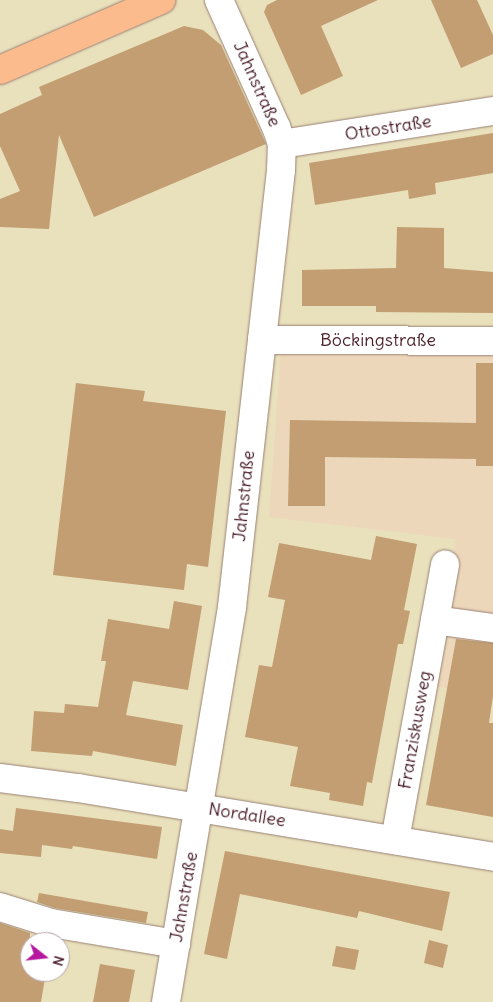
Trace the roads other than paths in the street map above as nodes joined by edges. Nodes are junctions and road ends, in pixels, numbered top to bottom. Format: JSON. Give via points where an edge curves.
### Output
{"nodes":[{"id":1,"x":161,"y":0,"type":"edge"},
{"id":2,"x":219,"y":0,"type":"edge"},
{"id":3,"x":0,"y":70,"type":"edge"},
{"id":4,"x":493,"y":111,"type":"edge"},
{"id":5,"x":282,"y":144,"type":"junction"},
{"id":6,"x":262,"y":340,"type":"junction"},
{"id":7,"x":493,"y":341,"type":"edge"},
{"id":8,"x":445,"y":564,"type":"dead end"},
{"id":9,"x":435,"y":620,"type":"junction"},
{"id":10,"x":493,"y":628,"type":"edge"},
{"id":11,"x":0,"y":778,"type":"edge"},
{"id":12,"x":200,"y":808,"type":"junction"},
{"id":13,"x":395,"y":840,"type":"junction"},
{"id":14,"x":493,"y":857,"type":"edge"},
{"id":15,"x":0,"y":908,"type":"edge"},
{"id":16,"x":176,"y":944,"type":"junction"},
{"id":17,"x":166,"y":1002,"type":"edge"}],
"edges":[{"from":1,"to":3,"type":"main road"},
{"from":2,"to":5,"type":"street","name":"Jahnstraße"},
{"from":4,"to":5,"type":"street","name":"Ottostraße"},
{"from":5,"to":6,"type":"street","name":"Jahnstraße"},
{"from":6,"to":7,"type":"street","name":"Böckingstraße"},
{"from":6,"to":12,"type":"street","name":"Jahnstraße","via":[[232,607]]},
{"from":8,"to":9,"type":"street","name":"Franziskusweg"},
{"from":9,"to":10,"type":"street"},
{"from":9,"to":13,"type":"street","name":"Franziskusweg"},
{"from":11,"to":12,"type":"street","name":"Nordallee"},
{"from":12,"to":13,"type":"street","name":"Nordallee"},
{"from":12,"to":16,"type":"street","name":"Jahnstraße"},
{"from":13,"to":14,"type":"street","name":"Nordallee"},
{"from":15,"to":16,"type":"street","via":[[51,923]]},
{"from":16,"to":17,"type":"street","name":"Jahnstraße"}]}
